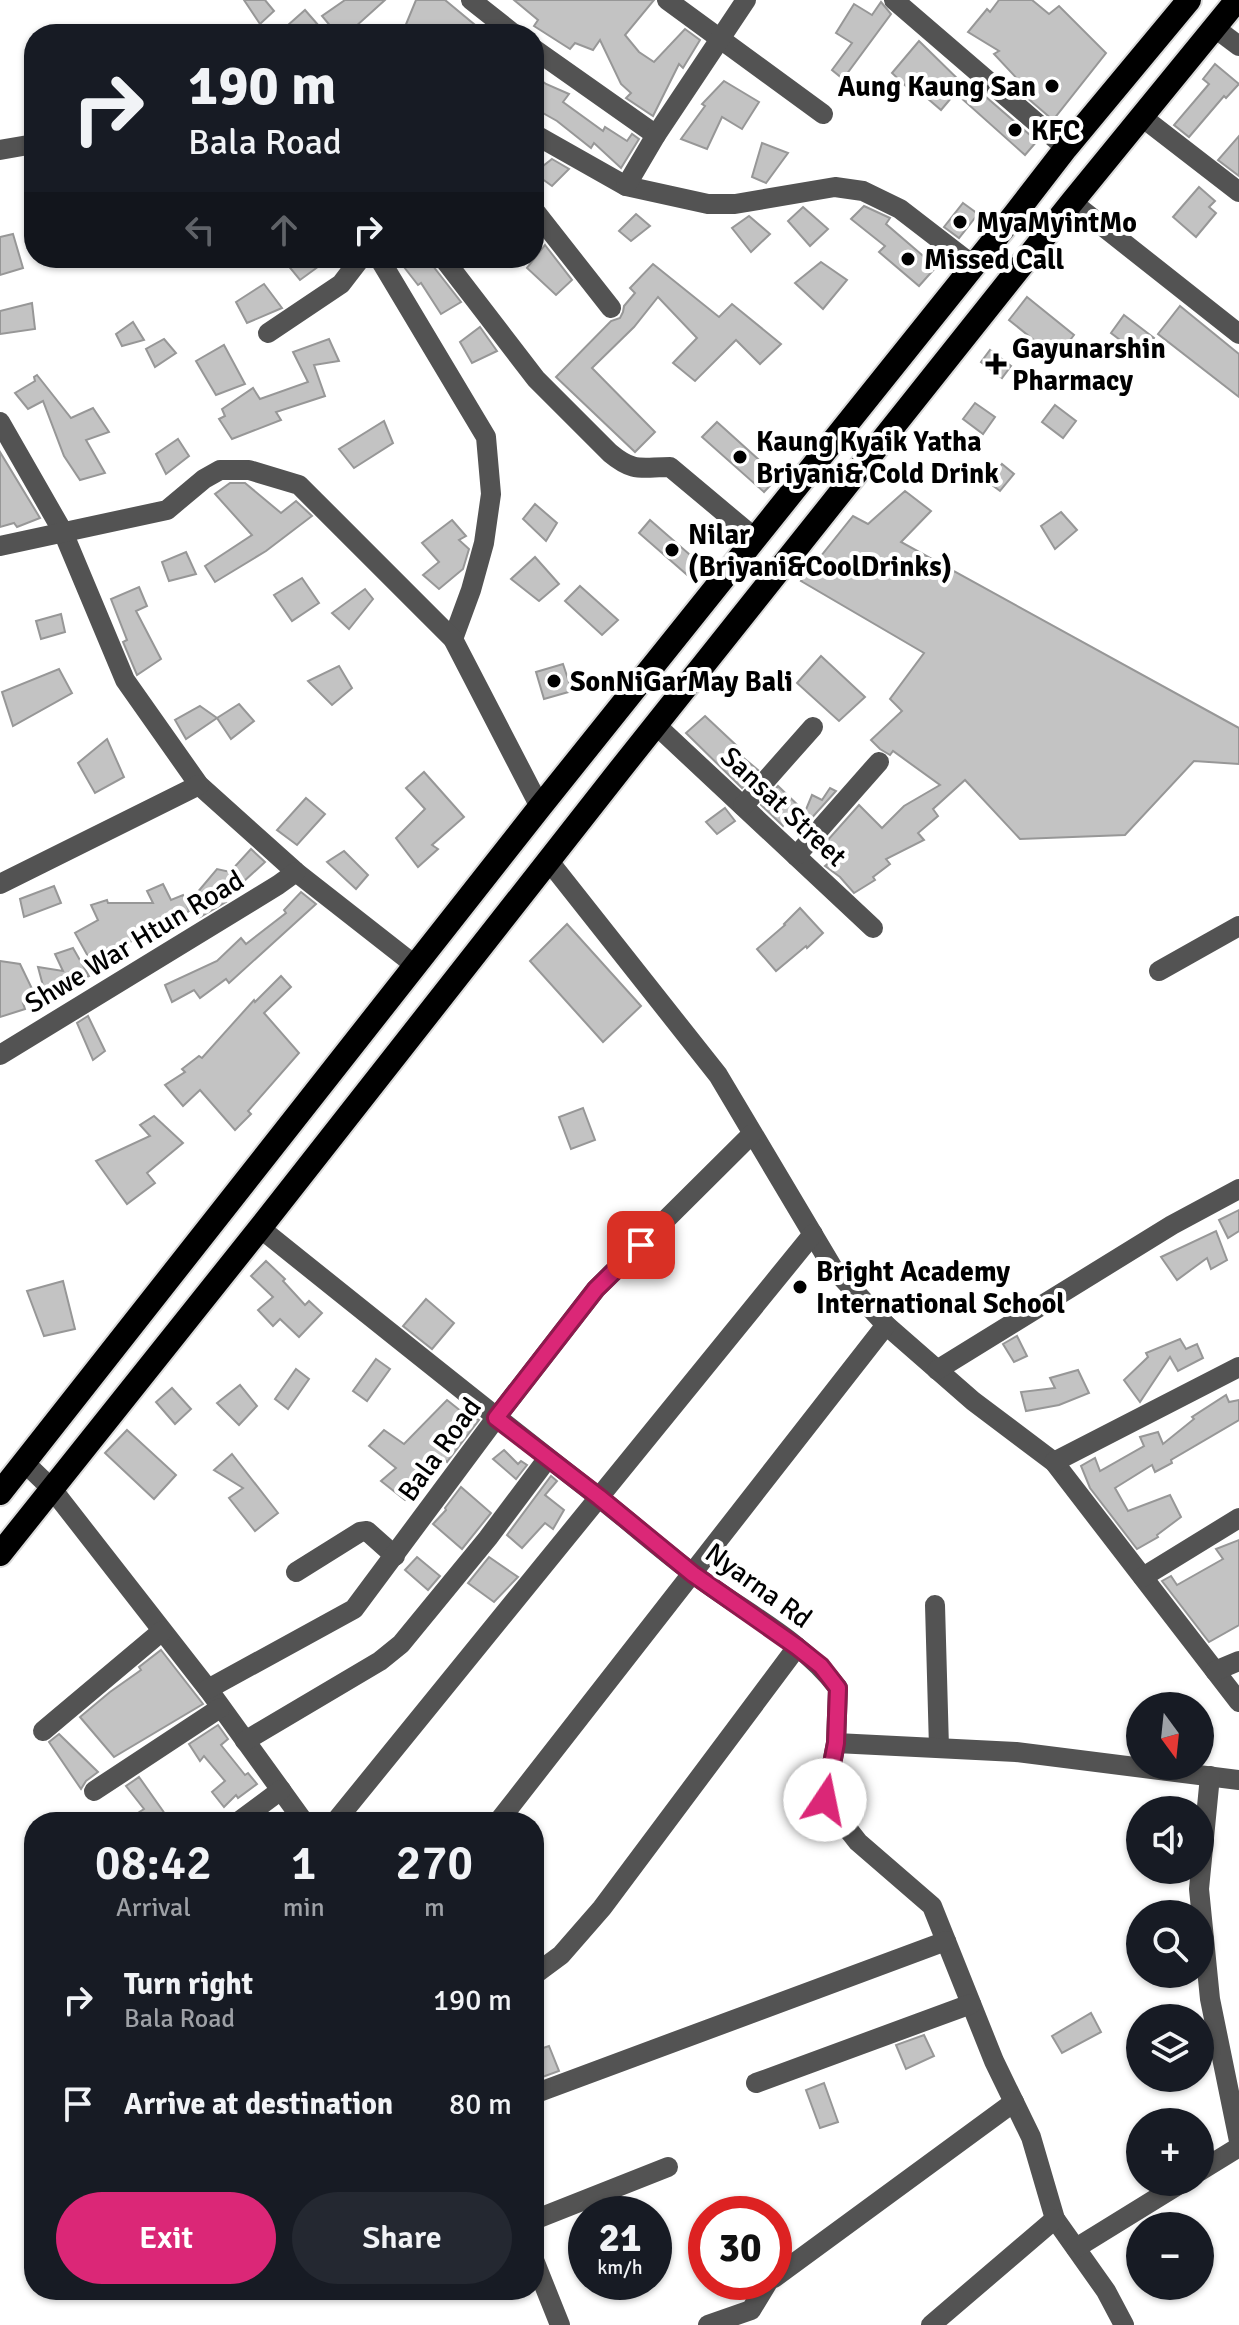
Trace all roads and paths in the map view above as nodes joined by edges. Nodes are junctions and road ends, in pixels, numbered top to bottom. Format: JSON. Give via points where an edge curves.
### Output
{"nodes":[{"id":1,"x":471,"y":0,"type":"edge"},
{"id":2,"x":667,"y":0,"type":"edge"},
{"id":3,"x":746,"y":0,"type":"edge"},
{"id":4,"x":894,"y":0,"type":"edge"},
{"id":5,"x":1189,"y":0,"type":"edge"},
{"id":6,"x":1237,"y":0,"type":"edge"},
{"id":7,"x":501,"y":24,"type":"edge"},
{"id":8,"x":1167,"y":27,"type":"junction"},
{"id":9,"x":1215,"y":28,"type":"junction"},
{"id":10,"x":720,"y":39,"type":"junction"},
{"id":11,"x":1239,"y":46,"type":"edge"},
{"id":12,"x":1197,"y":50,"type":"junction"},
{"id":13,"x":544,"y":56,"type":"edge"},
{"id":14,"x":823,"y":114,"type":"dead end"},
{"id":15,"x":1142,"y":117,"type":"junction"},
{"id":16,"x":656,"y":135,"type":"junction"},
{"id":17,"x":544,"y":140,"type":"edge"},
{"id":18,"x":24,"y":146,"type":"edge"},
{"id":19,"x":1066,"y":148,"type":"junction"},
{"id":20,"x":0,"y":150,"type":"edge"},
{"id":21,"x":626,"y":186,"type":"junction"},
{"id":22,"x":1239,"y":192,"type":"edge"},
{"id":23,"x":1072,"y":202,"type":"junction"},
{"id":24,"x":1015,"y":214,"type":"junction"},
{"id":25,"x":544,"y":223,"type":"edge"},
{"id":26,"x":1044,"y":237,"type":"junction"},
{"id":27,"x":974,"y":266,"type":"junction"},
{"id":28,"x":353,"y":268,"type":"edge"},
{"id":29,"x":385,"y":268,"type":"edge"},
{"id":30,"x":451,"y":268,"type":"edge"},
{"id":31,"x":611,"y":308,"type":"dead end"},
{"id":32,"x":268,"y":333,"type":"dead end"},
{"id":33,"x":1239,"y":334,"type":"edge"},
{"id":34,"x":880,"y":383,"type":"junction"},
{"id":35,"x":908,"y":407,"type":"junction"},
{"id":36,"x":0,"y":422,"type":"edge"},
{"id":37,"x":63,"y":532,"type":"junction"},
{"id":38,"x":756,"y":539,"type":"junction"},
{"id":39,"x":0,"y":546,"type":"edge"},
{"id":40,"x":733,"y":567,"type":"junction"},
{"id":41,"x":761,"y":593,"type":"junction"},
{"id":42,"x":453,"y":639,"type":"junction"},
{"id":43,"x":656,"y":725,"type":"junction"},
{"id":44,"x":813,"y":727,"type":"dead end"},
{"id":45,"x":590,"y":747,"type":"junction"},
{"id":46,"x":879,"y":762,"type":"dead end"},
{"id":47,"x":619,"y":771,"type":"junction"},
{"id":48,"x":199,"y":785,"type":"junction"},
{"id":49,"x":743,"y":806,"type":"junction"},
{"id":50,"x":540,"y":807,"type":"junction"},
{"id":51,"x":796,"y":856,"type":"junction"},
{"id":52,"x":548,"y":860,"type":"junction"},
{"id":53,"x":296,"y":872,"type":"junction"},
{"id":54,"x":0,"y":884,"type":"edge"},
{"id":55,"x":1239,"y":926,"type":"edge"},
{"id":56,"x":873,"y":928,"type":"dead end"},
{"id":57,"x":436,"y":940,"type":"junction"},
{"id":58,"x":466,"y":963,"type":"junction"},
{"id":59,"x":416,"y":966,"type":"junction"},
{"id":60,"x":1159,"y":971,"type":"dead end"},
{"id":61,"x":0,"y":1055,"type":"edge"},
{"id":62,"x":300,"y":1113,"type":"junction"},
{"id":63,"x":752,"y":1134,"type":"junction"},
{"id":64,"x":330,"y":1136,"type":"junction"},
{"id":65,"x":1239,"y":1189,"type":"edge"},
{"id":66,"x":260,"y":1228,"type":"junction"},
{"id":67,"x":813,"y":1234,"type":"junction"},
{"id":68,"x":160,"y":1290,"type":"junction"},
{"id":69,"x":189,"y":1317,"type":"junction"},
{"id":70,"x":886,"y":1325,"type":"junction"},
{"id":71,"x":1239,"y":1367,"type":"edge"},
{"id":72,"x":937,"y":1370,"type":"junction"},
{"id":73,"x":496,"y":1418,"type":"junction"},
{"id":74,"x":548,"y":1458,"type":"junction"},
{"id":75,"x":1054,"y":1462,"type":"junction"},
{"id":76,"x":25,"y":1463,"type":"junction"},
{"id":77,"x":52,"y":1489,"type":"junction"},
{"id":78,"x":0,"y":1493,"type":"edge"},
{"id":79,"x":599,"y":1497,"type":"junction"},
{"id":80,"x":1239,"y":1518,"type":"edge"},
{"id":81,"x":0,"y":1554,"type":"edge"},
{"id":82,"x":395,"y":1556,"type":"junction"},
{"id":83,"x":296,"y":1572,"type":"dead end"},
{"id":84,"x":693,"y":1574,"type":"junction"},
{"id":85,"x":1143,"y":1577,"type":"junction"},
{"id":86,"x":935,"y":1605,"type":"dead end"},
{"id":87,"x":162,"y":1631,"type":"junction"},
{"id":88,"x":797,"y":1647,"type":"junction"},
{"id":89,"x":1239,"y":1661,"type":"edge"},
{"id":90,"x":1215,"y":1671,"type":"junction"},
{"id":91,"x":208,"y":1689,"type":"junction"},
{"id":92,"x":1239,"y":1702,"type":"edge"},
{"id":93,"x":220,"y":1708,"type":"junction"},
{"id":94,"x":43,"y":1731,"type":"dead end"},
{"id":95,"x":245,"y":1741,"type":"junction"},
{"id":96,"x":836,"y":1743,"type":"junction"},
{"id":97,"x":939,"y":1748,"type":"junction"},
{"id":98,"x":1126,"y":1766,"type":"edge"},
{"id":99,"x":1214,"y":1777,"type":"edge"},
{"id":100,"x":1210,"y":1780,"type":"edge"},
{"id":101,"x":1239,"y":1780,"type":"edge"},
{"id":102,"x":281,"y":1790,"type":"junction"},
{"id":103,"x":94,"y":1791,"type":"dead end"},
{"id":104,"x":251,"y":1812,"type":"edge"},
{"id":105,"x":297,"y":1812,"type":"edge"},
{"id":106,"x":343,"y":1812,"type":"edge"},
{"id":107,"x":506,"y":1812,"type":"edge"},
{"id":108,"x":946,"y":1941,"type":"junction"},
{"id":109,"x":544,"y":1968,"type":"edge"},
{"id":110,"x":971,"y":2004,"type":"junction"},
{"id":111,"x":756,"y":2083,"type":"dead end"},
{"id":112,"x":544,"y":2090,"type":"edge"},
{"id":113,"x":1014,"y":2102,"type":"junction"},
{"id":114,"x":1239,"y":2144,"type":"edge"},
{"id":115,"x":1214,"y":2161,"type":"edge"},
{"id":116,"x":668,"y":2167,"type":"dead end"},
{"id":117,"x":1160,"y":2196,"type":"edge"},
{"id":118,"x":544,"y":2216,"type":"edge"},
{"id":119,"x":1055,"y":2219,"type":"junction"},
{"id":120,"x":1076,"y":2248,"type":"junction"},
{"id":121,"x":792,"y":2265,"type":"edge"},
{"id":122,"x":544,"y":2285,"type":"edge"},
{"id":123,"x":757,"y":2300,"type":"edge"},
{"id":124,"x":560,"y":2325,"type":"edge"},
{"id":125,"x":708,"y":2325,"type":"edge"},
{"id":126,"x":931,"y":2325,"type":"edge"},
{"id":127,"x":1124,"y":2325,"type":"edge"}],
"edges":[{"from":1,"to":7,"type":"street"},
{"from":2,"to":10,"type":"street"},
{"from":3,"to":10,"type":"street"},
{"from":4,"to":19,"type":"street"},
{"from":5,"to":8,"type":"highway"},
{"from":6,"to":9,"type":"highway"},
{"from":8,"to":12,"type":"highway"},
{"from":8,"to":19,"type":"highway"},
{"from":9,"to":11,"type":"street"},
{"from":9,"to":12,"type":"highway"},
{"from":10,"to":14,"type":"street"},
{"from":10,"to":16,"type":"street"},
{"from":12,"to":15,"type":"highway"},
{"from":13,"to":16,"type":"street"},
{"from":15,"to":22,"type":"street"},
{"from":15,"to":23,"type":"highway"},
{"from":16,"to":21,"type":"street"},
{"from":17,"to":21,"type":"street"},
{"from":18,"to":20,"type":"street"},
{"from":19,"to":24,"type":"highway"},
{"from":21,"to":27,"type":"street","via":[[708,204],[835,187],[863,191],[900,209]]},
{"from":23,"to":26,"type":"highway"},
{"from":23,"to":33,"type":"street"},
{"from":24,"to":26,"type":"highway"},
{"from":24,"to":27,"type":"highway"},
{"from":25,"to":31,"type":"street"},
{"from":26,"to":35,"type":"highway"},
{"from":27,"to":34,"type":"highway"},
{"from":28,"to":32,"type":"street","via":[[341,284]]},
{"from":29,"to":42,"type":"street","via":[[486,437],[491,494],[484,543]]},
{"from":30,"to":38,"type":"street","via":[[536,379],[610,453],[633,468],[670,467]]},
{"from":34,"to":35,"type":"highway"},
{"from":34,"to":38,"type":"highway"},
{"from":35,"to":41,"type":"highway"},
{"from":36,"to":37,"type":"street"},
{"from":37,"to":39,"type":"street"},
{"from":37,"to":42,"type":"street","via":[[167,510],[220,470],[266,474],[299,485]]},
{"from":37,"to":48,"type":"street","via":[[125,680]]},
{"from":38,"to":40,"type":"highway"},
{"from":40,"to":41,"type":"highway"},
{"from":40,"to":45,"type":"highway"},
{"from":41,"to":43,"type":"highway"},
{"from":42,"to":50,"type":"street"},
{"from":43,"to":47,"type":"highway"},
{"from":43,"to":49,"type":"street","name":"Sansat Street"},
{"from":44,"to":49,"type":"street"},
{"from":45,"to":47,"type":"highway"},
{"from":45,"to":50,"type":"highway"},
{"from":46,"to":51,"type":"street"},
{"from":47,"to":52,"type":"highway"},
{"from":48,"to":53,"type":"street"},
{"from":48,"to":54,"type":"street"},
{"from":49,"to":51,"type":"street","name":"Sansat Street"},
{"from":50,"to":57,"type":"highway"},
{"from":51,"to":56,"type":"street","name":"Sansat Street"},
{"from":52,"to":58,"type":"highway"},
{"from":52,"to":63,"type":"street","via":[[718,1075]]},
{"from":53,"to":59,"type":"street"},
{"from":53,"to":61,"type":"street","name":"Shwe War Htun Road"},
{"from":55,"to":60,"type":"street"},
{"from":57,"to":58,"type":"highway"},
{"from":57,"to":59,"type":"highway"},
{"from":58,"to":64,"type":"highway"},
{"from":59,"to":62,"type":"highway"},
{"from":62,"to":64,"type":"highway"},
{"from":62,"to":68,"type":"highway"},
{"from":63,"to":67,"type":"street"},
{"from":63,"to":73,"type":"street","name":"Bala Road","via":[[596,1289]]},
{"from":64,"to":66,"type":"highway"},
{"from":65,"to":72,"type":"street"},
{"from":66,"to":69,"type":"highway"},
{"from":66,"to":73,"type":"street","name":"Nyarna Rd"},
{"from":67,"to":70,"type":"street","via":[[833,1268]]},
{"from":67,"to":79,"type":"street"},
{"from":68,"to":69,"type":"highway"},
{"from":68,"to":76,"type":"highway"},
{"from":69,"to":77,"type":"highway"},
{"from":70,"to":72,"type":"street"},
{"from":70,"to":84,"type":"street"},
{"from":71,"to":75,"type":"street"},
{"from":72,"to":75,"type":"street"},
{"from":73,"to":74,"type":"street","name":"Nyarna Rd"},
{"from":73,"to":82,"type":"street","name":"Bala Road"},
{"from":74,"to":79,"type":"street","name":"Nyarna Rd"},
{"from":74,"to":95,"type":"street","via":[[401,1644]]},
{"from":75,"to":85,"type":"street"},
{"from":76,"to":77,"type":"street"},
{"from":76,"to":78,"type":"highway"},
{"from":77,"to":81,"type":"highway"},
{"from":77,"to":87,"type":"street"},
{"from":79,"to":84,"type":"street","name":"Nyarna Rd"},
{"from":79,"to":106,"type":"street"},
{"from":80,"to":85,"type":"street"},
{"from":82,"to":83,"type":"street","via":[[367,1531],[360,1532]]},
{"from":82,"to":91,"type":"street","name":"Bala Road","via":[[347,1615]]},
{"from":84,"to":88,"type":"street","name":"Nyarna Rd"},
{"from":84,"to":107,"type":"street"},
{"from":85,"to":90,"type":"street"},
{"from":86,"to":97,"type":"street"},
{"from":87,"to":91,"type":"street"},
{"from":87,"to":94,"type":"street"},
{"from":88,"to":96,"type":"street","name":"Nyarna Rd","via":[[838,1688]]},
{"from":88,"to":109,"type":"street","via":[[602,1908]]},
{"from":89,"to":90,"type":"street"},
{"from":90,"to":92,"type":"street"},
{"from":91,"to":93,"type":"street"},
{"from":93,"to":95,"type":"street"},
{"from":93,"to":103,"type":"street"},
{"from":95,"to":102,"type":"street"},
{"from":96,"to":97,"type":"street"},
{"from":96,"to":108,"type":"street","name":"Nyarna Rd","via":[[825,1800],[858,1842],[932,1906]]},
{"from":97,"to":98,"type":"street"},
{"from":99,"to":101,"type":"street"},
{"from":100,"to":114,"type":"street","via":[[1199,1889],[1210,1999]]},
{"from":102,"to":104,"type":"street"},
{"from":102,"to":105,"type":"street"},
{"from":108,"to":110,"type":"street","name":"Nyarna Rd"},
{"from":108,"to":112,"type":"street"},
{"from":110,"to":111,"type":"street"},
{"from":110,"to":113,"type":"street","name":"Nyarna Rd"},
{"from":113,"to":119,"type":"street","name":"Nyarna Rd","via":[[1031,2137]]},
{"from":113,"to":121,"type":"street"},
{"from":114,"to":115,"type":"street"},
{"from":116,"to":118,"type":"street"},
{"from":117,"to":120,"type":"street"},
{"from":119,"to":120,"type":"street","name":"Nyarna Rd"},
{"from":119,"to":126,"type":"street"},
{"from":120,"to":127,"type":"street","name":"Nyarna Rd"},
{"from":122,"to":124,"type":"street"},
{"from":123,"to":125,"type":"street","via":[[751,2310]]}]}
